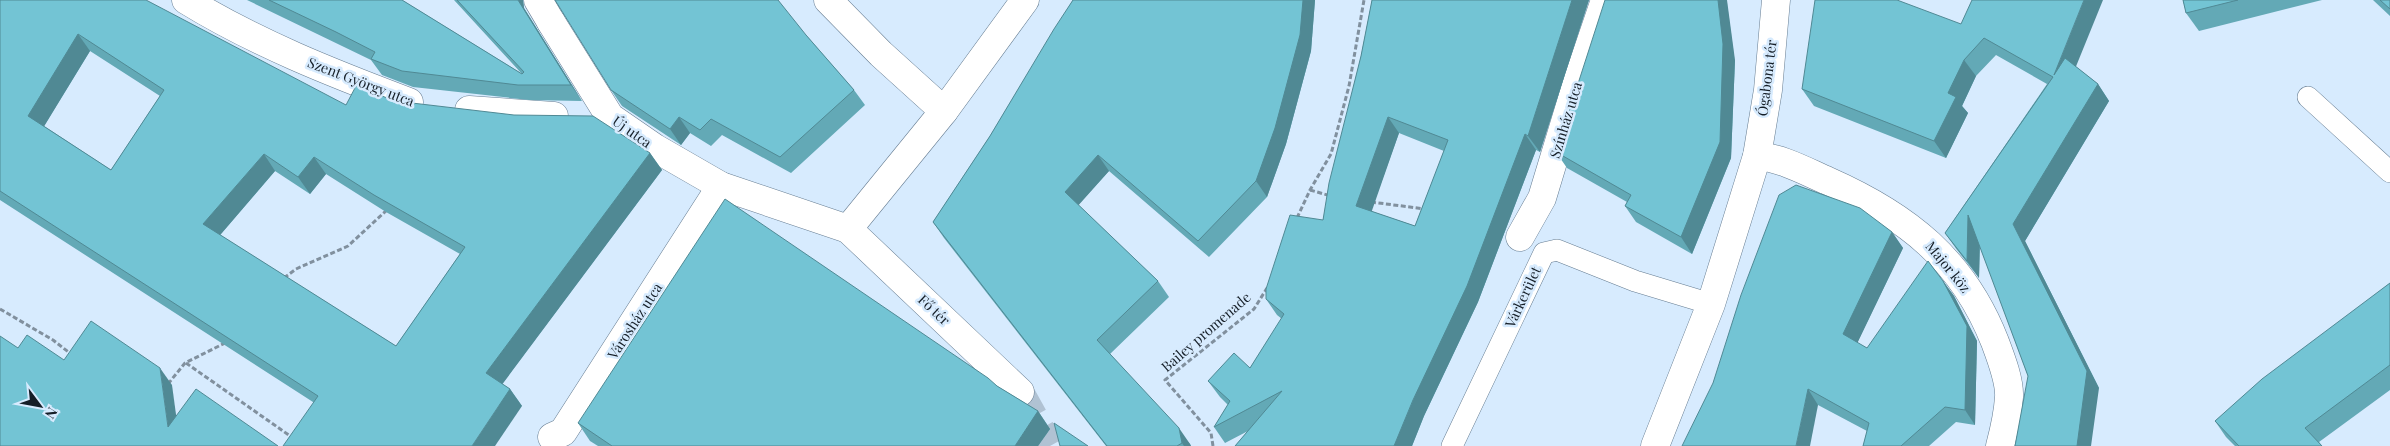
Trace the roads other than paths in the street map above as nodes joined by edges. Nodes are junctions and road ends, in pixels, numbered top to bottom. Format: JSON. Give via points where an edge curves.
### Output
{"nodes":[{"id":1,"x":186,"y":0,"type":"edge"},
{"id":2,"x":828,"y":0,"type":"edge"},
{"id":3,"x":1025,"y":0,"type":"edge"},
{"id":4,"x":1605,"y":0,"type":"edge"},
{"id":5,"x":1776,"y":0,"type":"edge"},
{"id":6,"x":545,"y":11,"type":"edge"},
{"id":7,"x":2308,"y":97,"type":"dead end"},
{"id":8,"x":944,"y":111,"type":"junction"},
{"id":9,"x":610,"y":117,"type":"junction"},
{"id":10,"x":1757,"y":156,"type":"junction"},
{"id":11,"x":2390,"y":172,"type":"edge"},
{"id":12,"x":722,"y":186,"type":"junction"},
{"id":13,"x":848,"y":229,"type":"junction"},
{"id":14,"x":1520,"y":237,"type":"dead end"},
{"id":15,"x":1711,"y":304,"type":"junction"},
{"id":16,"x":1020,"y":392,"type":"tunnel mouth"},
{"id":17,"x":558,"y":442,"type":"edge"},
{"id":18,"x":1452,"y":446,"type":"edge"},
{"id":19,"x":1655,"y":446,"type":"edge"},
{"id":20,"x":2000,"y":446,"type":"edge"}],
"edges":[{"from":1,"to":9,"type":"street","name":"Szent György utca","via":[[325,71],[428,105],[528,116]]},
{"from":2,"to":8,"type":"street"},
{"from":3,"to":8,"type":"street"},
{"from":4,"to":14,"type":"street","name":"Színház utca","via":[[1542,198]]},
{"from":5,"to":10,"type":"street","name":"Ógabona tér","via":[[1768,90]]},
{"from":6,"to":9,"type":"street","name":"Új utca"},
{"from":7,"to":11,"type":"lane"},
{"from":8,"to":13,"type":"street"},
{"from":9,"to":12,"type":"street","name":"Új utca","via":[[655,148]]},
{"from":10,"to":15,"type":"street"},
{"from":10,"to":20,"type":"street","name":"Major köz","via":[[1778,160],[1861,196],[1925,238],[1957,273],[1986,319],[2000,355],[2009,396]]},
{"from":12,"to":13,"type":"street","name":"Fő tér"},
{"from":12,"to":17,"type":"street","name":"Városház utca"},
{"from":13,"to":16,"type":"street","name":"Fő tér"},
{"from":15,"to":18,"type":"lane","name":"Várkerület","via":[[1635,281],[1557,250],[1544,253]]},
{"from":15,"to":19,"type":"street"}]}
